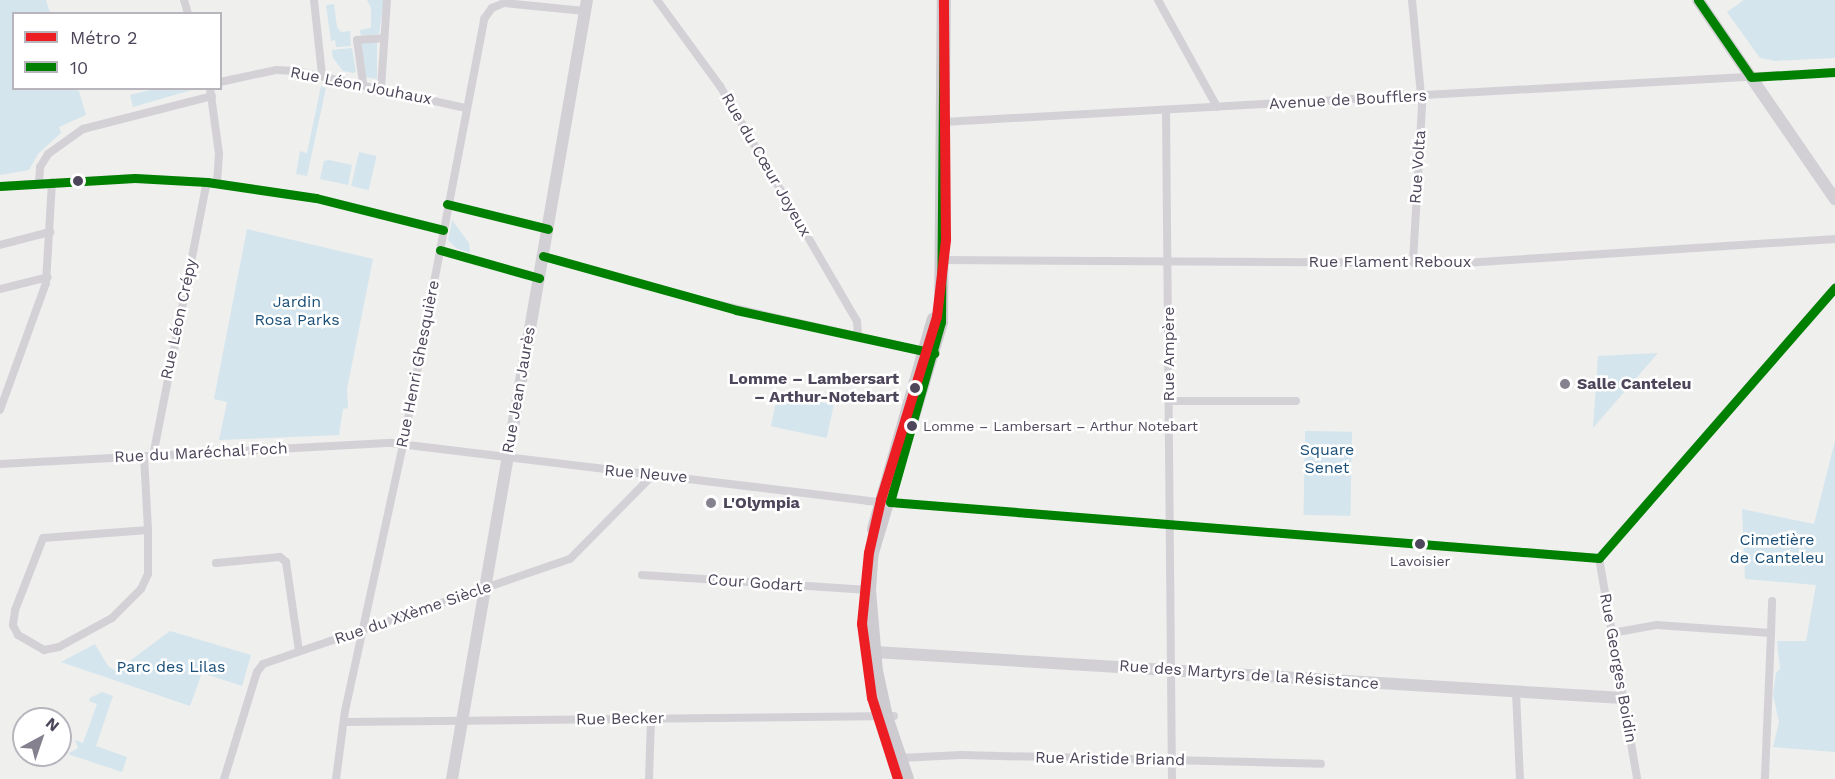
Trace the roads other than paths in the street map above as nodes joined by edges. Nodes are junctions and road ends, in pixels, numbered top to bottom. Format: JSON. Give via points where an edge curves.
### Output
{"nodes":[{"id":1,"x":314,"y":0,"type":"edge"},
{"id":2,"x":387,"y":0,"type":"edge"},
{"id":3,"x":657,"y":0,"type":"edge"},
{"id":4,"x":942,"y":0,"type":"edge"},
{"id":5,"x":1158,"y":0,"type":"edge"},
{"id":6,"x":1412,"y":0,"type":"edge"},
{"id":7,"x":1698,"y":0,"type":"edge"},
{"id":8,"x":586,"y":5,"type":"edge"},
{"id":9,"x":383,"y":38,"type":"junction"},
{"id":10,"x":1835,"y":72,"type":"edge"},
{"id":11,"x":322,"y":75,"type":"junction"},
{"id":12,"x":1751,"y":77,"type":"junction"},
{"id":13,"x":222,"y":82,"type":"edge"},
{"id":14,"x":363,"y":83,"type":"junction"},
{"id":15,"x":381,"y":88,"type":"junction"},
{"id":16,"x":211,"y":92,"type":"edge"},
{"id":17,"x":1421,"y":95,"type":"junction"},
{"id":18,"x":1217,"y":107,"type":"junction"},
{"id":19,"x":465,"y":108,"type":"junction"},
{"id":20,"x":1166,"y":110,"type":"junction"},
{"id":21,"x":944,"y":123,"type":"junction"},
{"id":22,"x":52,"y":182,"type":"junction"},
{"id":23,"x":207,"y":182,"type":"junction"},
{"id":24,"x":39,"y":183,"type":"junction"},
{"id":25,"x":217,"y":183,"type":"junction"},
{"id":26,"x":0,"y":186,"type":"edge"},
{"id":27,"x":1835,"y":199,"type":"edge"},
{"id":28,"x":447,"y":204,"type":"junction"},
{"id":29,"x":548,"y":229,"type":"junction"},
{"id":30,"x":443,"y":230,"type":"junction"},
{"id":31,"x":50,"y":232,"type":"junction"},
{"id":32,"x":1835,"y":239,"type":"edge"},
{"id":33,"x":0,"y":245,"type":"edge"},
{"id":34,"x":440,"y":250,"type":"junction"},
{"id":35,"x":543,"y":256,"type":"junction"},
{"id":36,"x":944,"y":261,"type":"junction"},
{"id":37,"x":1169,"y":262,"type":"junction"},
{"id":38,"x":1413,"y":263,"type":"junction"},
{"id":39,"x":48,"y":277,"type":"junction"},
{"id":40,"x":539,"y":278,"type":"junction"},
{"id":41,"x":1835,"y":286,"type":"edge"},
{"id":42,"x":0,"y":289,"type":"edge"},
{"id":43,"x":858,"y":337,"type":"junction"},
{"id":44,"x":929,"y":352,"type":"junction"},
{"id":45,"x":1169,"y":401,"type":"junction"},
{"id":46,"x":1296,"y":401,"type":"dead end"},
{"id":47,"x":0,"y":410,"type":"edge"},
{"id":48,"x":403,"y":444,"type":"junction"},
{"id":49,"x":148,"y":456,"type":"junction"},
{"id":50,"x":508,"y":458,"type":"junction"},
{"id":51,"x":0,"y":464,"type":"edge"},
{"id":52,"x":651,"y":477,"type":"junction"},
{"id":53,"x":885,"y":502,"type":"junction"},
{"id":54,"x":1170,"y":525,"type":"junction"},
{"id":55,"x":148,"y":530,"type":"junction"},
{"id":56,"x":1599,"y":558,"type":"junction"},
{"id":57,"x":216,"y":563,"type":"dead end"},
{"id":58,"x":642,"y":575,"type":"dead end"},
{"id":59,"x":485,"y":590,"type":"junction"},
{"id":60,"x":868,"y":590,"type":"junction"},
{"id":61,"x":1772,"y":601,"type":"dead end"},
{"id":62,"x":364,"y":631,"type":"junction"},
{"id":63,"x":1612,"y":633,"type":"junction"},
{"id":64,"x":1771,"y":633,"type":"junction"},
{"id":65,"x":299,"y":651,"type":"junction"},
{"id":66,"x":875,"y":652,"type":"junction"},
{"id":67,"x":1170,"y":670,"type":"junction"},
{"id":68,"x":1516,"y":692,"type":"junction"},
{"id":69,"x":1623,"y":698,"type":"junction"},
{"id":70,"x":890,"y":716,"type":"junction"},
{"id":71,"x":651,"y":718,"type":"junction"},
{"id":72,"x":462,"y":721,"type":"junction"},
{"id":73,"x":345,"y":722,"type":"junction"},
{"id":74,"x":904,"y":757,"type":"junction"},
{"id":75,"x":1172,"y":760,"type":"junction"},
{"id":76,"x":1321,"y":764,"type":"dead end"},
{"id":77,"x":224,"y":779,"type":"edge"},
{"id":78,"x":336,"y":779,"type":"edge"},
{"id":79,"x":452,"y":779,"type":"edge"},
{"id":80,"x":650,"y":779,"type":"edge"},
{"id":81,"x":907,"y":779,"type":"edge"},
{"id":82,"x":917,"y":779,"type":"edge"},
{"id":83,"x":1172,"y":779,"type":"edge"},
{"id":84,"x":1520,"y":779,"type":"edge"},
{"id":85,"x":1637,"y":779,"type":"edge"},
{"id":86,"x":1765,"y":779,"type":"edge"}],
"edges":[{"from":1,"to":11,"type":"street"},
{"from":2,"to":9,"type":"street"},
{"from":3,"to":43,"type":"street","name":"Rue du Cœur Joyeux","via":[[726,96],[857,321]]},
{"from":4,"to":21,"type":"main road"},
{"from":5,"to":18,"type":"street"},
{"from":6,"to":17,"type":"street","name":"Rue Volta"},
{"from":7,"to":12,"type":"street"},
{"from":8,"to":19,"type":"street","name":"Rue Henri Ghesquière","via":[[509,2],[492,8],[484,19]]},
{"from":8,"to":29,"type":"street","name":"Rue Jean Jaurès"},
{"from":9,"to":14,"type":"street","via":[[357,40]]},
{"from":9,"to":15,"type":"street"},
{"from":10,"to":12,"type":"street","name":"Avenue de Boufflers"},
{"from":11,"to":13,"type":"street","name":"Rue Léon Jouhaux","via":[[276,70]]},
{"from":11,"to":14,"type":"street","name":"Rue Léon Jouhaux"},
{"from":12,"to":17,"type":"street","name":"Avenue de Boufflers"},
{"from":12,"to":27,"type":"street"},
{"from":14,"to":15,"type":"street","name":"Rue Léon Jouhaux"},
{"from":15,"to":19,"type":"street","name":"Rue Léon Jouhaux"},
{"from":16,"to":24,"type":"street","via":[[79,131],[44,159]]},
{"from":16,"to":25,"type":"street","via":[[219,154]]},
{"from":17,"to":18,"type":"street","name":"Avenue de Boufflers"},
{"from":17,"to":38,"type":"street","name":"Rue Volta"},
{"from":18,"to":20,"type":"street","name":"Avenue de Boufflers"},
{"from":19,"to":28,"type":"street","name":"Rue Henri Ghesquière"},
{"from":20,"to":21,"type":"street","name":"Avenue de Boufflers"},
{"from":20,"to":37,"type":"street","name":"Rue Ampère"},
{"from":21,"to":36,"type":"main road"},
{"from":22,"to":23,"type":"street","via":[[147,178]]},
{"from":22,"to":24,"type":"street"},
{"from":22,"to":31,"type":"street"},
{"from":23,"to":25,"type":"street"},
{"from":23,"to":49,"type":"street","name":"Rue Léon Crépy"},
{"from":24,"to":26,"type":"street"},
{"from":25,"to":30,"type":"street","via":[[316,198]]},
{"from":28,"to":29,"type":"street"},
{"from":28,"to":30,"type":"street","name":"Rue Henri Ghesquière"},
{"from":29,"to":35,"type":"street","name":"Rue Jean Jaurès"},
{"from":30,"to":34,"type":"street","name":"Rue Henri Ghesquière"},
{"from":31,"to":33,"type":"street"},
{"from":31,"to":39,"type":"street"},
{"from":32,"to":38,"type":"street","name":"Rue Flament Reboux","via":[[1491,262]]},
{"from":34,"to":40,"type":"street"},
{"from":34,"to":48,"type":"street","name":"Rue Henri Ghesquière"},
{"from":35,"to":40,"type":"street","name":"Rue Jean Jaurès"},
{"from":35,"to":43,"type":"street","via":[[684,297]]},
{"from":36,"to":37,"type":"street","name":"Rue Flament Reboux"},
{"from":36,"to":44,"type":"main road"},
{"from":37,"to":38,"type":"street","name":"Rue Flament Reboux"},
{"from":37,"to":45,"type":"street","name":"Rue Ampère"},
{"from":39,"to":42,"type":"street"},
{"from":39,"to":47,"type":"street"},
{"from":40,"to":50,"type":"street","name":"Rue Jean Jaurès"},
{"from":41,"to":56,"type":"street"},
{"from":43,"to":44,"type":"street"},
{"from":44,"to":53,"type":"main road"},
{"from":45,"to":46,"type":"street"},
{"from":45,"to":54,"type":"street","name":"Rue Ampère"},
{"from":48,"to":49,"type":"street","name":"Rue du Maréchal Foch"},
{"from":48,"to":50,"type":"street","name":"Rue Neuve"},
{"from":48,"to":62,"type":"street","name":"Rue Henri Ghesquière"},
{"from":49,"to":51,"type":"street","name":"Rue du Maréchal Foch"},
{"from":49,"to":55,"type":"street","name":"Rue Léon Crépy"},
{"from":50,"to":52,"type":"street","name":"Rue Neuve"},
{"from":50,"to":59,"type":"street","name":"Rue Jean Jaurès"},
{"from":52,"to":53,"type":"street","name":"Rue Neuve","via":[[677,476]]},
{"from":52,"to":59,"type":"street","name":"Rue du XXème Siècle","via":[[570,559]]},
{"from":53,"to":54,"type":"street","name":"Rue Neuve"},
{"from":53,"to":60,"type":"main road","via":[[871,556]]},
{"from":54,"to":56,"type":"street","name":"Rue Neuve"},
{"from":54,"to":67,"type":"street","name":"Rue Ampère"},
{"from":55,"to":55,"type":"street","name":"Rue Léon Crépy","via":[[43,538],[15,610],[13,625],[18,635],[44,650],[59,647],[112,618],[141,589],[148,574]]},
{"from":56,"to":63,"type":"street","name":"Rue Georges Boidin"},
{"from":57,"to":65,"type":"street","via":[[280,557],[286,562]]},
{"from":58,"to":60,"type":"street","name":"Cour Godart"},
{"from":59,"to":62,"type":"street","name":"Rue du XXème Siècle"},
{"from":59,"to":72,"type":"street","name":"Rue Jean Jaurès"},
{"from":60,"to":66,"type":"main road"},
{"from":61,"to":64,"type":"street"},
{"from":62,"to":65,"type":"street","name":"Rue du XXème Siècle"},
{"from":62,"to":73,"type":"street","name":"Rue Henri Ghesquière"},
{"from":63,"to":64,"type":"street","via":[[1657,625]]},
{"from":63,"to":69,"type":"street","name":"Rue Georges Boidin"},
{"from":64,"to":86,"type":"street"},
{"from":65,"to":77,"type":"street","name":"Rue du XXème Siècle","via":[[263,664],[257,672]]},
{"from":66,"to":67,"type":"street","name":"Rue des Martyrs de la Résistance"},
{"from":66,"to":70,"type":"main road"},
{"from":67,"to":68,"type":"street","name":"Rue des Martyrs de la Résistance"},
{"from":67,"to":75,"type":"street","name":"Rue Ampère"},
{"from":68,"to":69,"type":"street","name":"Rue des Martyrs de la Résistance"},
{"from":68,"to":84,"type":"street"},
{"from":69,"to":85,"type":"street","name":"Rue Georges Boidin"},
{"from":70,"to":71,"type":"street","name":"Rue Becker"},
{"from":70,"to":74,"type":"main road"},
{"from":71,"to":72,"type":"street","name":"Rue Becker"},
{"from":71,"to":80,"type":"street"},
{"from":72,"to":73,"type":"street","name":"Rue Becker"},
{"from":72,"to":79,"type":"street","name":"Rue Jean Jaurès"},
{"from":73,"to":78,"type":"street","name":"Rue Henri Ghesquière"},
{"from":74,"to":75,"type":"street","name":"Rue Aristide Briand"},
{"from":74,"to":81,"type":"main road"},
{"from":74,"to":82,"type":"main road"},
{"from":75,"to":76,"type":"street","name":"Rue Aristide Briand"},
{"from":75,"to":83,"type":"street","name":"Rue Ampère"}]}
